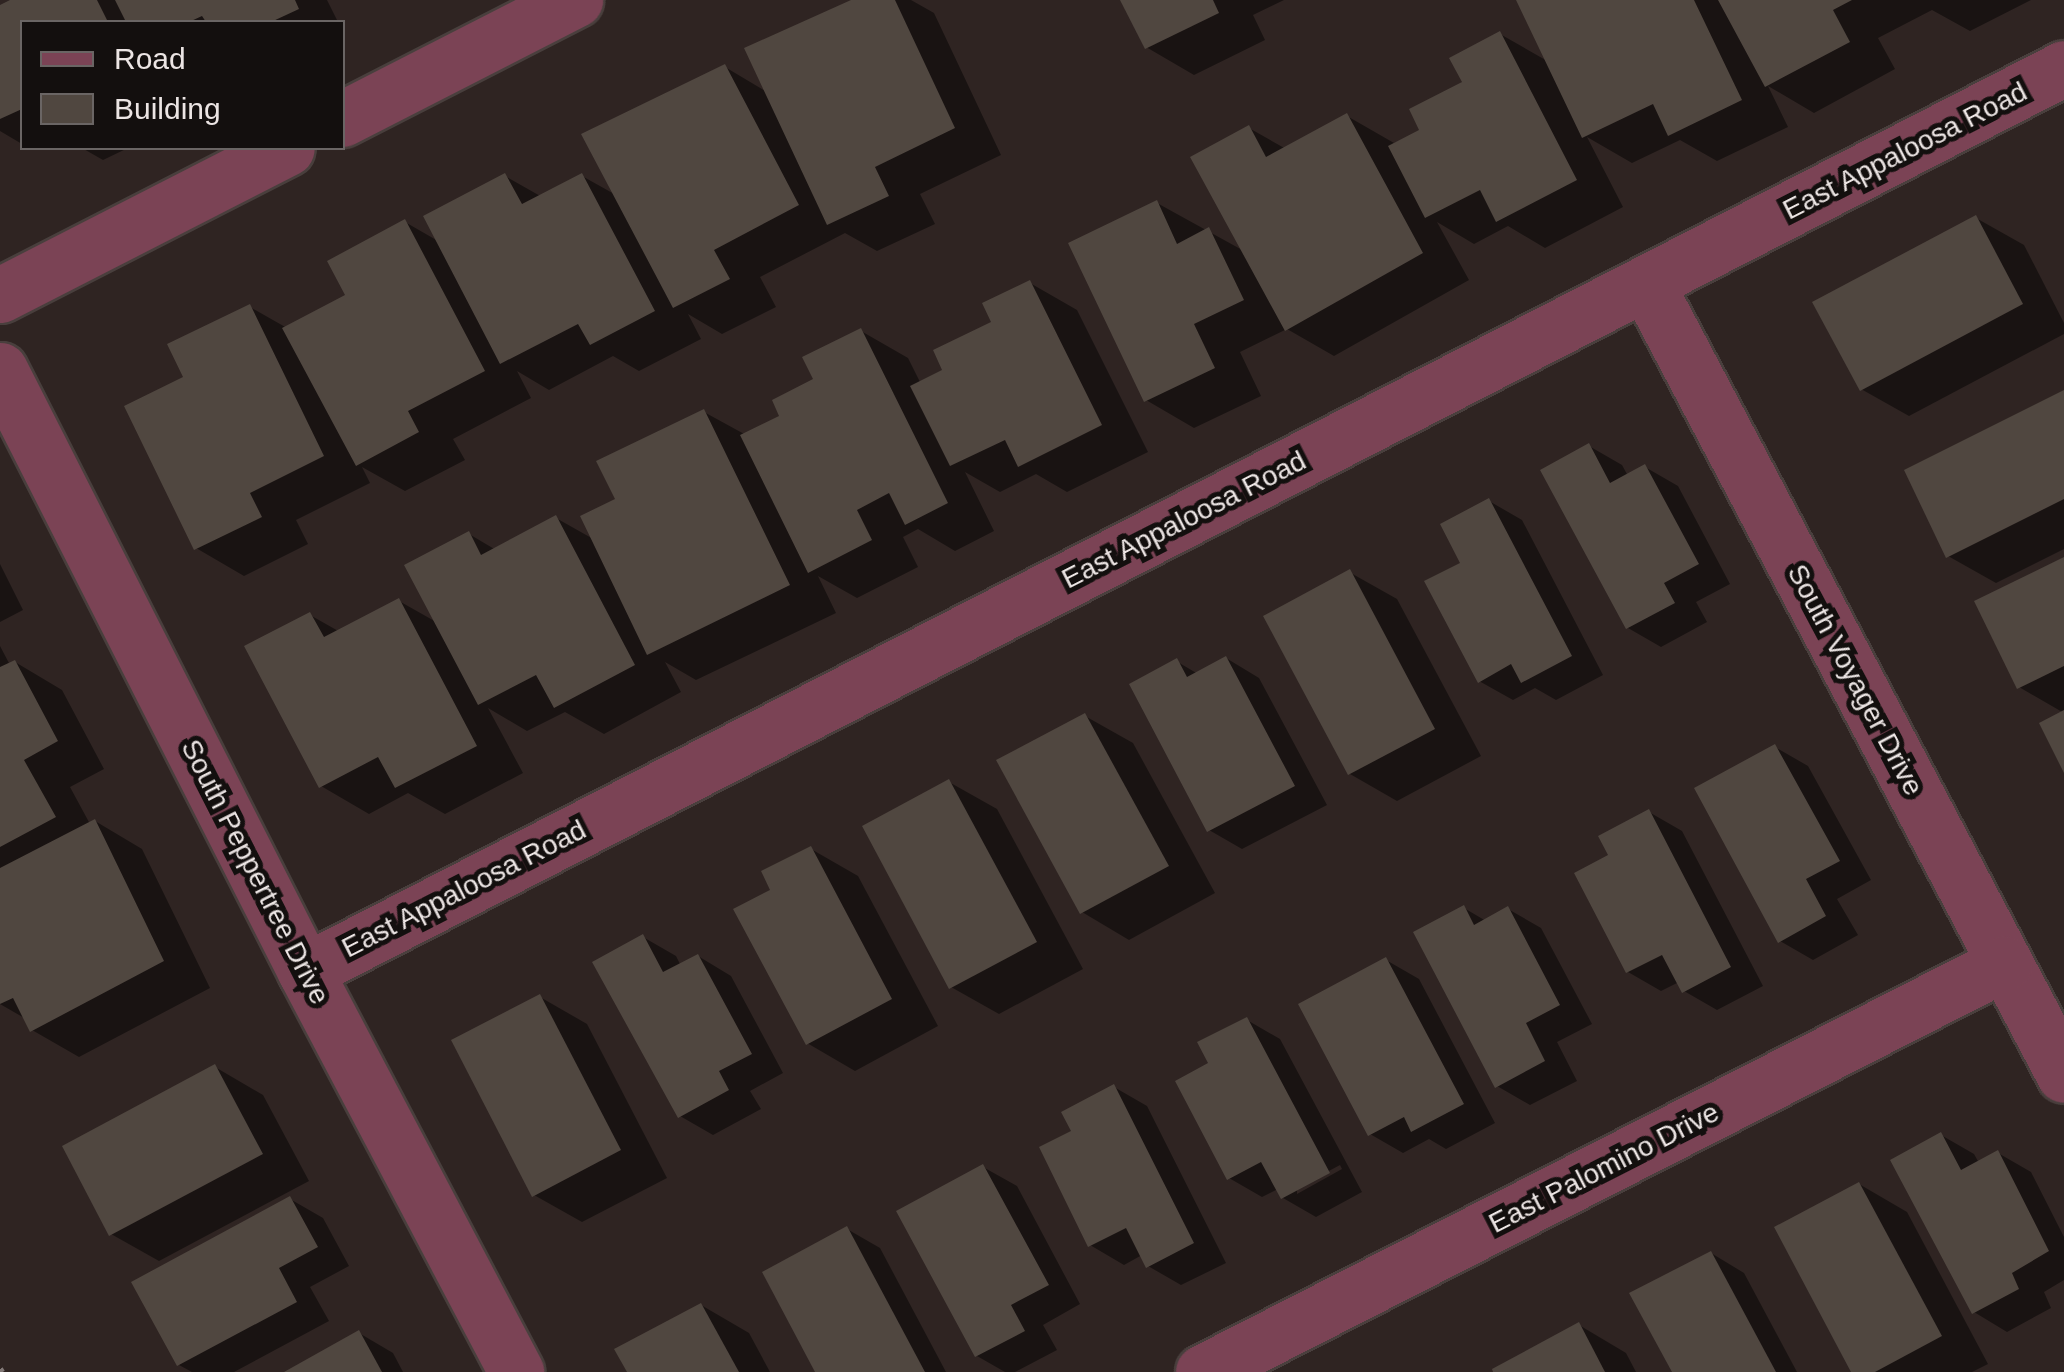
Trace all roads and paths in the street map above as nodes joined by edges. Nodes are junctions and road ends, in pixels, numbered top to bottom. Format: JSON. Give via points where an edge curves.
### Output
{"nodes":[{"id":1,"x":575,"y":0,"type":"edge"},
{"id":2,"x":2064,"y":68,"type":"edge"},
{"id":3,"x":345,"y":117,"type":"edge"},
{"id":4,"x":283,"y":150,"type":"edge"},
{"id":5,"x":1647,"y":284,"type":"junction"},
{"id":6,"x":0,"y":295,"type":"edge"},
{"id":7,"x":0,"y":370,"type":"edge"},
{"id":8,"x":2005,"y":963,"type":"junction"},
{"id":9,"x":304,"y":971,"type":"junction"},
{"id":10,"x":2064,"y":1075,"type":"edge"},
{"id":11,"x":516,"y":1372,"type":"edge"},
{"id":12,"x":1203,"y":1372,"type":"edge"}],
"edges":[{"from":1,"to":3,"type":"street"},
{"from":2,"to":5,"type":"street","name":"East Appaloosa Road"},
{"from":4,"to":6,"type":"street"},
{"from":5,"to":8,"type":"street","name":"South Voyager Drive"},
{"from":5,"to":9,"type":"street","name":"East Appaloosa Road"},
{"from":7,"to":9,"type":"street","name":"South Peppertree Drive"},
{"from":8,"to":10,"type":"street","name":"South Voyager Drive"},
{"from":8,"to":12,"type":"street","name":"East Palomino Drive"},
{"from":9,"to":11,"type":"street","name":"South Peppertree Drive"}]}
